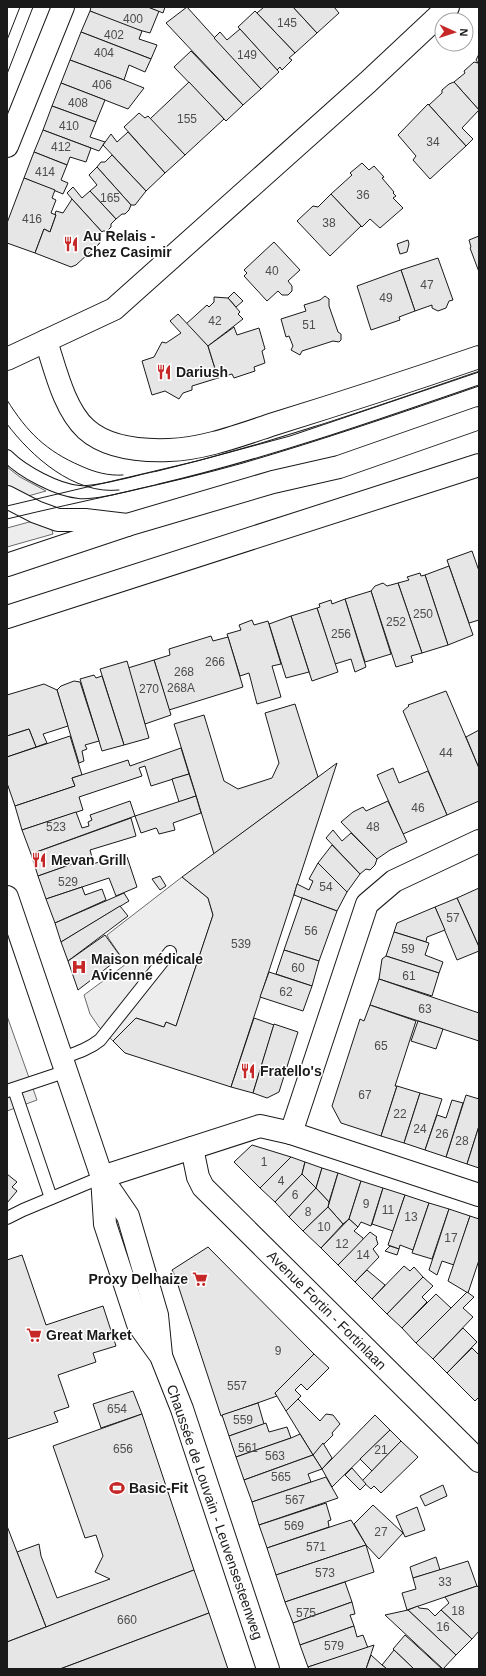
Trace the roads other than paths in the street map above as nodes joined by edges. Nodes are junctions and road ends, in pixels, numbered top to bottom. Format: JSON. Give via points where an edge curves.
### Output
{"nodes":[{"id":1,"x":63,"y":7,"type":"edge"},
{"id":2,"x":448,"y":7,"type":"edge"},
{"id":3,"x":7,"y":146,"type":"edge"},
{"id":4,"x":46,"y":341,"type":"junction"},
{"id":5,"x":479,"y":357,"type":"edge"},
{"id":6,"x":7,"y":359,"type":"edge"},
{"id":7,"x":479,"y":378,"type":"edge"},
{"id":8,"x":479,"y":418,"type":"edge"},
{"id":9,"x":7,"y":456,"type":"edge"},
{"id":10,"x":479,"y":465,"type":"edge"},
{"id":11,"x":7,"y":497,"type":"edge"},
{"id":12,"x":127,"y":525,"type":"junction"},
{"id":13,"x":7,"y":565,"type":"edge"},
{"id":14,"x":7,"y":617,"type":"edge"},
{"id":15,"x":479,"y":841,"type":"edge"},
{"id":16,"x":7,"y":897,"type":"edge"},
{"id":17,"x":170,"y":952,"type":"dead end"},
{"id":18,"x":64,"y":1064,"type":"junction"},
{"id":19,"x":11,"y":1090,"type":"edge"},
{"id":20,"x":291,"y":1133,"type":"junction"},
{"id":21,"x":192,"y":1148,"type":"junction"},
{"id":22,"x":102,"y":1178,"type":"junction"},
{"id":23,"x":479,"y":1195,"type":"edge"},
{"id":24,"x":51,"y":1198,"type":"junction"},
{"id":25,"x":7,"y":1218,"type":"edge"},
{"id":26,"x":479,"y":1461,"type":"edge"},
{"id":27,"x":268,"y":1669,"type":"edge"}],
"edges":[{"from":1,"to":3,"type":"street"},
{"from":2,"to":4,"type":"street","via":[[114,309]]},
{"from":4,"to":5,"type":"street","via":[[61,388],[76,419],[103,441],[148,450],[196,447],[230,438]]},
{"from":4,"to":6,"type":"street"},
{"from":7,"to":9,"type":"lane","via":[[351,423],[242,456],[90,492],[68,491],[55,486],[22,468]]},
{"from":8,"to":12,"type":"street","via":[[339,467],[273,482]]},
{"from":10,"to":14,"type":"street"},
{"from":11,"to":12,"type":"street","via":[[58,520]]},
{"from":12,"to":13,"type":"street"},
{"from":15,"to":20,"type":"street","via":[[394,881],[367,904]]},
{"from":16,"to":18,"type":"street","name":"Chaussée de Louvain - Leuvensesteenweg"},
{"from":17,"to":18,"type":"lane","via":[[100,1040]]},
{"from":18,"to":19,"type":"lane"},
{"from":18,"to":22,"type":"street","name":"Chaussée de Louvain - Leuvensesteenweg"},
{"from":19,"to":24,"type":"lane"},
{"from":20,"to":21,"type":"street","via":[[260,1126]]},
{"from":20,"to":23,"type":"street"},
{"from":21,"to":22,"type":"street"},
{"from":21,"to":26,"type":"street","name":"Avenue Fortin - Fortinlaan","via":[[198,1177],[203,1187]]},
{"from":22,"to":24,"type":"lane"},
{"from":22,"to":27,"type":"street","name":"Chaussée de Louvain - Leuvensesteenweg","via":[[128,1216],[157,1315],[161,1356],[182,1409]]},
{"from":24,"to":25,"type":"lane"}]}
